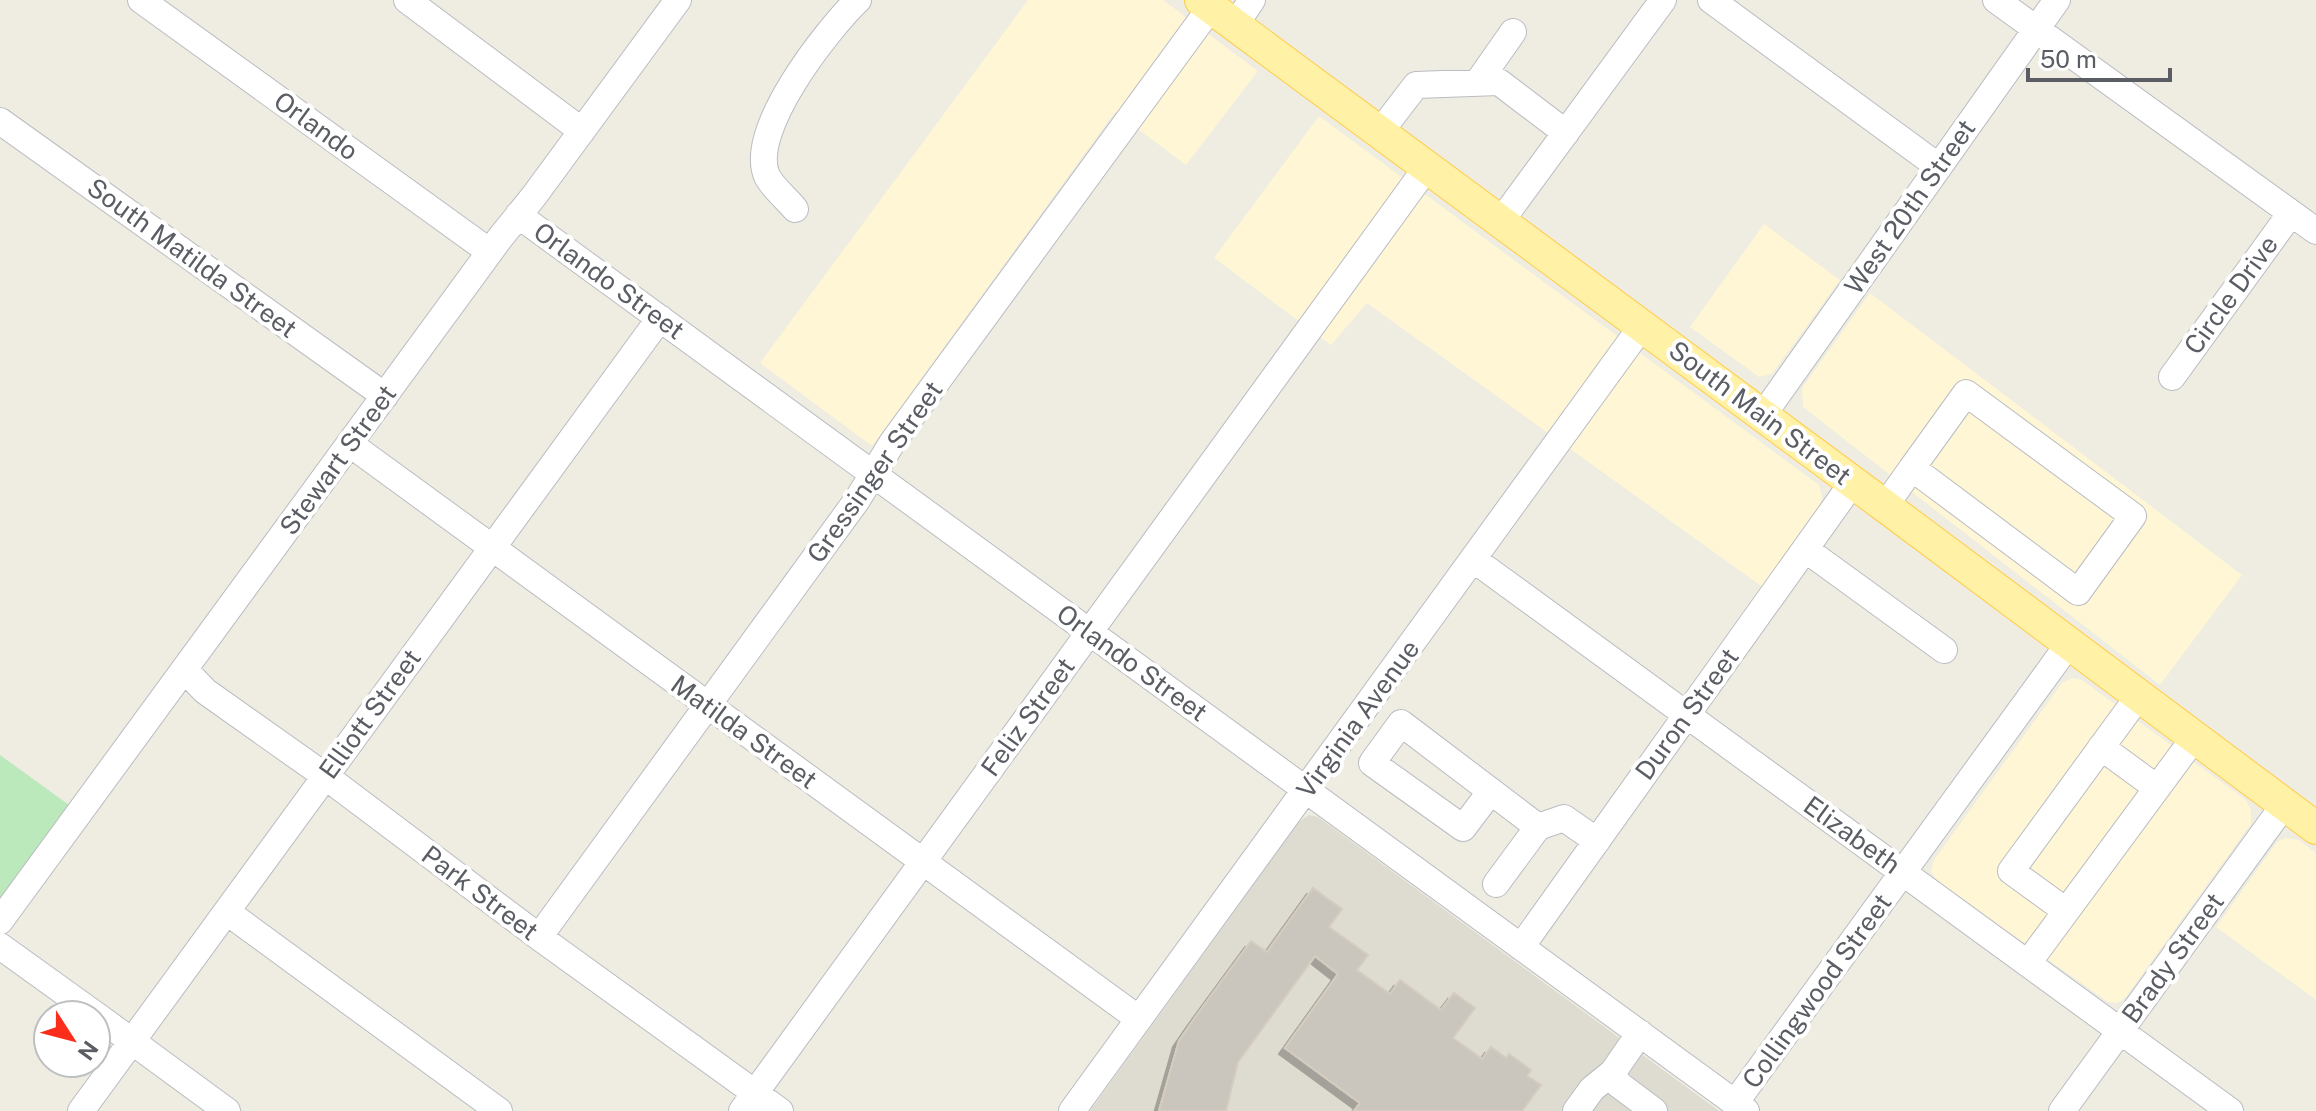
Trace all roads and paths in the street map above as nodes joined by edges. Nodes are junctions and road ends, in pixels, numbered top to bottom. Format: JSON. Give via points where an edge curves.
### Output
{"nodes":[{"id":1,"x":141,"y":0,"type":"edge"},
{"id":2,"x":407,"y":0,"type":"edge"},
{"id":3,"x":858,"y":0,"type":"edge"},
{"id":4,"x":1663,"y":0,"type":"edge"},
{"id":5,"x":1711,"y":0,"type":"edge"},
{"id":6,"x":1996,"y":0,"type":"edge"},
{"id":7,"x":2057,"y":0,"type":"edge"},
{"id":8,"x":675,"y":1,"type":"edge"},
{"id":9,"x":1225,"y":8,"type":"edge"},
{"id":10,"x":2037,"y":29,"type":"junction"},
{"id":11,"x":1513,"y":32,"type":"dead end"},
{"id":12,"x":1478,"y":82,"type":"junction"},
{"id":13,"x":0,"y":121,"type":"edge"},
{"id":14,"x":582,"y":131,"type":"junction"},
{"id":15,"x":1380,"y":132,"type":"junction"},
{"id":16,"x":1566,"y":133,"type":"junction"},
{"id":17,"x":1427,"y":167,"type":"junction"},
{"id":18,"x":1939,"y":167,"type":"junction"},
{"id":19,"x":795,"y":209,"type":"dead end"},
{"id":20,"x":2291,"y":213,"type":"junction"},
{"id":21,"x":518,"y":215,"type":"junction"},
{"id":22,"x":1501,"y":221,"type":"junction"},
{"id":23,"x":2316,"y":231,"type":"edge"},
{"id":24,"x":490,"y":252,"type":"junction"},
{"id":25,"x":660,"y":318,"type":"junction"},
{"id":26,"x":1642,"y":326,"type":"junction"},
{"id":27,"x":2172,"y":377,"type":"dead end"},
{"id":28,"x":385,"y":396,"type":"junction"},
{"id":29,"x":1763,"y":415,"type":"junction"},
{"id":30,"x":350,"y":444,"type":"junction"},
{"id":31,"x":1912,"y":468,"type":"junction"},
{"id":32,"x":873,"y":474,"type":"junction"},
{"id":33,"x":1853,"y":482,"type":"junction"},
{"id":34,"x":1885,"y":506,"type":"junction"},
{"id":35,"x":491,"y":547,"type":"junction"},
{"id":36,"x":1805,"y":549,"type":"junction"},
{"id":37,"x":1473,"y":559,"type":"junction"},
{"id":38,"x":1090,"y":632,"type":"junction"},
{"id":39,"x":2068,"y":645,"type":"junction"},
{"id":40,"x":1944,"y":650,"type":"dead end"},
{"id":41,"x":185,"y":670,"type":"junction"},
{"id":42,"x":1381,"y":686,"type":"junction"},
{"id":43,"x":2138,"y":697,"type":"junction"},
{"id":44,"x":708,"y":705,"type":"junction"},
{"id":45,"x":1687,"y":715,"type":"junction"},
{"id":46,"x":1401,"y":723,"type":"junction"},
{"id":47,"x":2194,"y":738,"type":"junction"},
{"id":48,"x":2101,"y":747,"type":"junction"},
{"id":49,"x":325,"y":776,"type":"junction"},
{"id":50,"x":2157,"y":788,"type":"junction"},
{"id":51,"x":1307,"y":789,"type":"junction"},
{"id":52,"x":1491,"y":791,"type":"junction"},
{"id":53,"x":2284,"y":805,"type":"junction"},
{"id":54,"x":1538,"y":827,"type":"junction"},
{"id":55,"x":2316,"y":828,"type":"edge"},
{"id":56,"x":1597,"y":841,"type":"junction"},
{"id":57,"x":923,"y":861,"type":"junction"},
{"id":58,"x":1903,"y":872,"type":"junction"},
{"id":59,"x":1496,"y":884,"type":"dead end"},
{"id":60,"x":2066,"y":911,"type":"junction"},
{"id":61,"x":227,"y":912,"type":"junction"},
{"id":62,"x":0,"y":921,"type":"edge"},
{"id":63,"x":539,"y":937,"type":"junction"},
{"id":64,"x":0,"y":946,"type":"edge"},
{"id":65,"x":1521,"y":947,"type":"junction"},
{"id":66,"x":2028,"y":963,"type":"junction"},
{"id":67,"x":74,"y":999,"type":"edge"},
{"id":68,"x":1139,"y":1019,"type":"junction"},
{"id":69,"x":112,"y":1027,"type":"edge"},
{"id":70,"x":2120,"y":1031,"type":"junction"},
{"id":71,"x":1640,"y":1033,"type":"junction"},
{"id":72,"x":132,"y":1041,"type":"junction"},
{"id":73,"x":1613,"y":1072,"type":"junction"},
{"id":74,"x":748,"y":1102,"type":"edge"},
{"id":75,"x":1740,"y":1107,"type":"edge"},
{"id":76,"x":81,"y":1111,"type":"edge"},
{"id":77,"x":227,"y":1111,"type":"edge"},
{"id":78,"x":499,"y":1111,"type":"edge"},
{"id":79,"x":780,"y":1111,"type":"edge"},
{"id":80,"x":1072,"y":1111,"type":"edge"},
{"id":81,"x":1576,"y":1111,"type":"edge"},
{"id":82,"x":1654,"y":1111,"type":"edge"},
{"id":83,"x":2062,"y":1111,"type":"edge"},
{"id":84,"x":2230,"y":1111,"type":"edge"}],
"edges":[{"from":1,"to":24,"type":"street","name":"Orlando"},
{"from":2,"to":14,"type":"street"},
{"from":3,"to":19,"type":"street","via":[[807,64],[769,127],[763,153],[767,176]]},
{"from":4,"to":16,"type":"street"},
{"from":5,"to":18,"type":"street"},
{"from":6,"to":10,"type":"street"},
{"from":7,"to":10,"type":"street","name":"West 20th Street"},
{"from":8,"to":14,"type":"street","name":"Stewart Street"},
{"from":9,"to":15,"type":"main road","name":"South Main Street"},
{"from":9,"to":32,"type":"street","name":"Gressinger Street"},
{"from":10,"to":18,"type":"street","name":"West 20th Street"},
{"from":10,"to":20,"type":"street"},
{"from":11,"to":12,"type":"street"},
{"from":12,"to":15,"type":"street","via":[[1416,85]]},
{"from":12,"to":16,"type":"street","via":[[1499,82]]},
{"from":13,"to":28,"type":"street","name":"South Matilda Street"},
{"from":14,"to":21,"type":"street","name":"Stewart Street"},
{"from":15,"to":17,"type":"main road","name":"South Main Street"},
{"from":16,"to":22,"type":"street"},
{"from":17,"to":22,"type":"main road","name":"South Main Street"},
{"from":17,"to":38,"type":"street","name":"Feliz Street"},
{"from":18,"to":29,"type":"street","name":"West 20th Street"},
{"from":20,"to":23,"type":"street"},
{"from":20,"to":27,"type":"street","name":"Circle Drive"},
{"from":21,"to":24,"type":"street","name":"Stewart Street"},
{"from":21,"to":25,"type":"street","name":"Orlando Street"},
{"from":22,"to":26,"type":"main road","name":"South Main Street"},
{"from":24,"to":28,"type":"street","name":"Stewart Street"},
{"from":25,"to":32,"type":"street","name":"Orlando Street"},
{"from":25,"to":35,"type":"street","name":"Elliott Street"},
{"from":26,"to":29,"type":"main road","name":"South Main Street"},
{"from":26,"to":37,"type":"street","name":"Virginia Avenue"},
{"from":28,"to":30,"type":"street","name":"Stewart Street"},
{"from":29,"to":33,"type":"main road","name":"South Main Street"},
{"from":30,"to":35,"type":"street","name":"Matilda Street"},
{"from":30,"to":41,"type":"street","name":"Stewart Street"},
{"from":31,"to":31,"type":"street","via":[[2078,592],[2133,516],[1966,393]]},
{"from":31,"to":34,"type":"street"},
{"from":32,"to":38,"type":"street","name":"Orlando Street"},
{"from":32,"to":44,"type":"street","name":"Gressinger Street"},
{"from":33,"to":34,"type":"main road","name":"South Main Street"},
{"from":33,"to":36,"type":"street","name":"Duron Street"},
{"from":34,"to":39,"type":"main road","name":"South Main Street"},
{"from":35,"to":44,"type":"street","name":"Matilda Street"},
{"from":35,"to":49,"type":"street","name":"Elliott Street"},
{"from":36,"to":40,"type":"street"},
{"from":36,"to":45,"type":"street","name":"Duron Street"},
{"from":37,"to":42,"type":"street","name":"Virginia Avenue"},
{"from":37,"to":45,"type":"street","name":"Elizabeth"},
{"from":38,"to":51,"type":"street","name":"Orlando Street"},
{"from":38,"to":57,"type":"street","name":"Feliz Street"},
{"from":39,"to":43,"type":"main road","name":"South Main Street"},
{"from":39,"to":58,"type":"street","name":"Collingwood Street"},
{"from":41,"to":49,"type":"street","name":"Park Street","via":[[205,691]]},
{"from":41,"to":62,"type":"street","name":"Stewart Street"},
{"from":42,"to":46,"type":"street","via":[[1401,702]]},
{"from":42,"to":51,"type":"street","name":"Virginia Avenue"},
{"from":43,"to":47,"type":"main road","name":"South Main Street"},
{"from":43,"to":48,"type":"street"},
{"from":44,"to":57,"type":"street","name":"Matilda Street"},
{"from":44,"to":63,"type":"street","name":"Gressinger Street"},
{"from":45,"to":56,"type":"street","name":"Duron Street"},
{"from":45,"to":58,"type":"street","name":"Elizabeth"},
{"from":46,"to":52,"type":"street"},
{"from":46,"to":52,"type":"street","via":[[1372,763],[1463,828]]},
{"from":47,"to":50,"type":"street"},
{"from":47,"to":53,"type":"main road","name":"South Main Street"},
{"from":48,"to":50,"type":"street"},
{"from":48,"to":60,"type":"street","via":[[2011,871]]},
{"from":49,"to":61,"type":"street","name":"Elliott Street"},
{"from":49,"to":63,"type":"street","name":"Park Street"},
{"from":50,"to":60,"type":"street"},
{"from":51,"to":65,"type":"street","name":"Orlando Street"},
{"from":51,"to":68,"type":"street","name":"Virginia Avenue"},
{"from":52,"to":54,"type":"street"},
{"from":53,"to":55,"type":"main road","name":"South Main Street"},
{"from":53,"to":70,"type":"street","name":"Brady Street"},
{"from":54,"to":56,"type":"street","via":[[1564,818]]},
{"from":54,"to":59,"type":"street"},
{"from":56,"to":65,"type":"street","name":"Duron Street"},
{"from":57,"to":68,"type":"street","name":"Matilda Street"},
{"from":57,"to":74,"type":"street","name":"Feliz Street"},
{"from":58,"to":66,"type":"street","name":"Elizabeth"},
{"from":58,"to":75,"type":"street","name":"Collingwood Street"},
{"from":60,"to":66,"type":"street"},
{"from":61,"to":72,"type":"street","name":"Elliott Street"},
{"from":61,"to":78,"type":"street"},
{"from":63,"to":74,"type":"street","name":"Park Street"},
{"from":64,"to":67,"type":"street"},
{"from":65,"to":71,"type":"street","name":"Orlando Street"},
{"from":66,"to":70,"type":"street","name":"Elizabeth"},
{"from":68,"to":80,"type":"street","name":"Virginia Avenue"},
{"from":69,"to":72,"type":"street"},
{"from":70,"to":83,"type":"street","name":"Brady Street"},
{"from":70,"to":84,"type":"street","name":"Elizabeth"},
{"from":71,"to":73,"type":"street"},
{"from":71,"to":75,"type":"street","name":"Orlando Street"},
{"from":72,"to":76,"type":"street","name":"Elliott Street"},
{"from":72,"to":77,"type":"street"},
{"from":73,"to":81,"type":"street"},
{"from":73,"to":82,"type":"street","via":[[1618,1084]]},
{"from":74,"to":79,"type":"street","name":"Park Street"}]}
